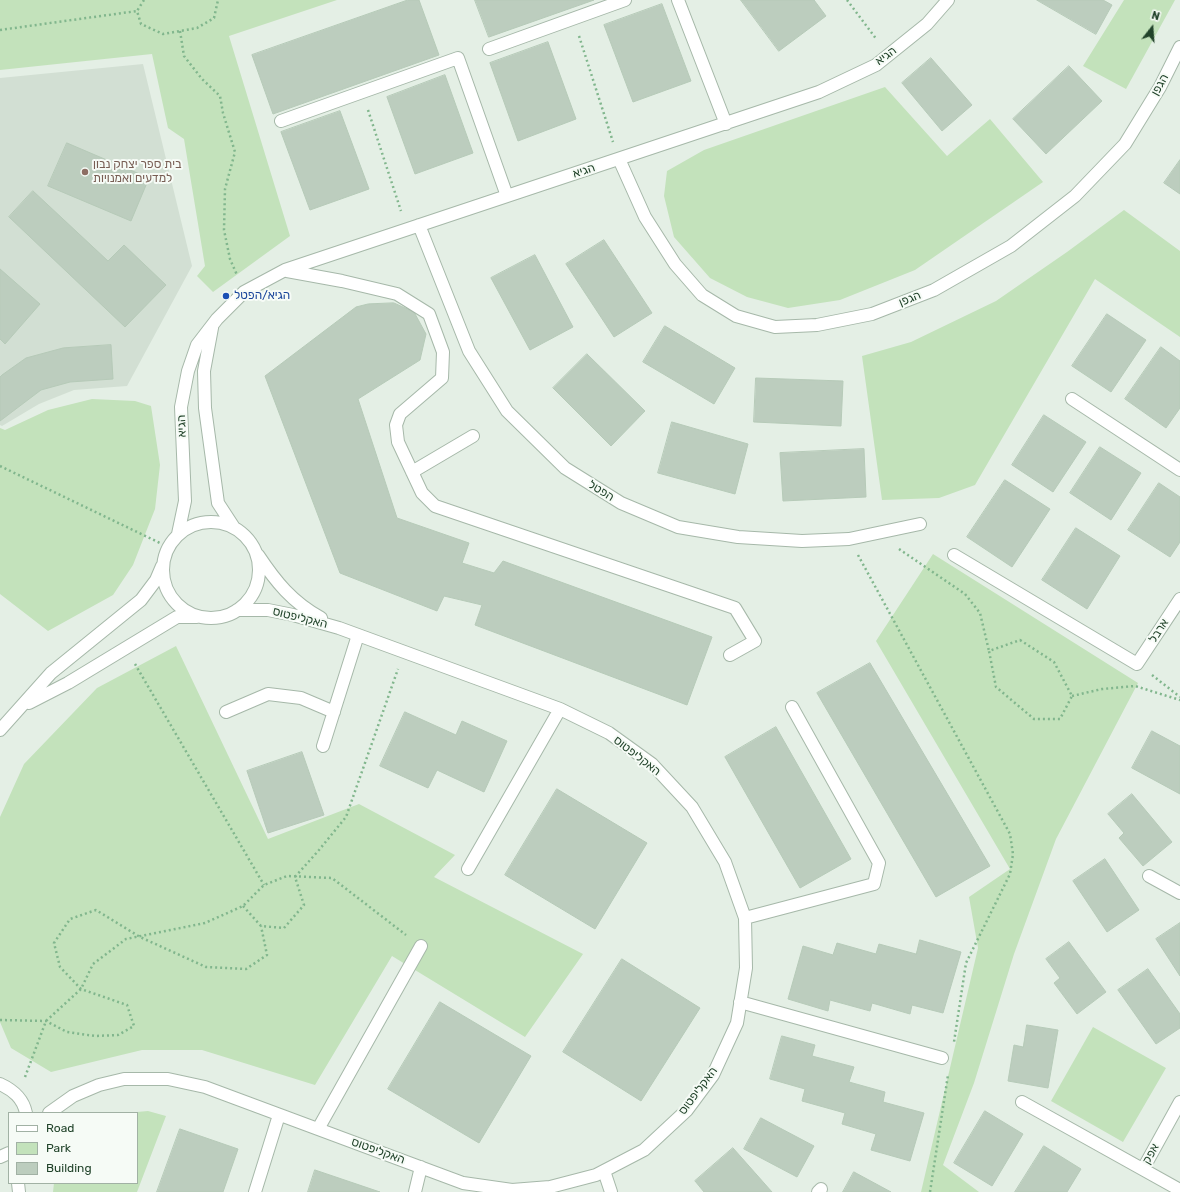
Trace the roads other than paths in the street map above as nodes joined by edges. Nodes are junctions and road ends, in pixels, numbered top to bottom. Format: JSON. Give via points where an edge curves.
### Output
{"nodes":[{"id":1,"x":625,"y":0,"type":"edge"},
{"id":2,"x":678,"y":0,"type":"edge"},
{"id":3,"x":948,"y":0,"type":"edge"},
{"id":4,"x":1180,"y":47,"type":"edge"},
{"id":5,"x":489,"y":49,"type":"dead end"},
{"id":6,"x":281,"y":121,"type":"dead end"},
{"id":7,"x":726,"y":124,"type":"junction"},
{"id":8,"x":619,"y":159,"type":"junction"},
{"id":9,"x":507,"y":196,"type":"junction"},
{"id":10,"x":419,"y":225,"type":"junction"},
{"id":11,"x":285,"y":270,"type":"junction"},
{"id":12,"x":212,"y":324,"type":"junction"},
{"id":13,"x":1072,"y":399,"type":"dead end"},
{"id":14,"x":473,"y":436,"type":"dead end"},
{"id":15,"x":1180,"y":470,"type":"edge"},
{"id":16,"x":412,"y":472,"type":"junction"},
{"id":17,"x":920,"y":524,"type":"dead end"},
{"id":18,"x":233,"y":526,"type":"junction"},
{"id":19,"x":178,"y":534,"type":"junction"},
{"id":20,"x":255,"y":550,"type":"junction"},
{"id":21,"x":954,"y":555,"type":"dead end"},
{"id":22,"x":163,"y":563,"type":"junction"},
{"id":23,"x":1180,"y":599,"type":"edge"},
{"id":24,"x":238,"y":610,"type":"junction"},
{"id":25,"x":201,"y":616,"type":"junction"},
{"id":26,"x":339,"y":628,"type":"junction"},
{"id":27,"x":358,"y":636,"type":"junction"},
{"id":28,"x":730,"y":655,"type":"dead end"},
{"id":29,"x":24,"y":705,"type":"junction"},
{"id":30,"x":792,"y":707,"type":"dead end"},
{"id":31,"x":560,"y":709,"type":"junction"},
{"id":32,"x":226,"y":712,"type":"dead end"},
{"id":33,"x":334,"y":712,"type":"junction"},
{"id":34,"x":0,"y":730,"type":"edge"},
{"id":35,"x":323,"y":746,"type":"dead end"},
{"id":36,"x":468,"y":869,"type":"dead end"},
{"id":37,"x":1149,"y":876,"type":"dead end"},
{"id":38,"x":1180,"y":893,"type":"edge"},
{"id":39,"x":745,"y":918,"type":"junction"},
{"id":40,"x":421,"y":946,"type":"road end"},
{"id":41,"x":740,"y":1002,"type":"junction"},
{"id":42,"x":942,"y":1058,"type":"dead end"},
{"id":43,"x":0,"y":1084,"type":"edge"},
{"id":44,"x":1022,"y":1102,"type":"dead end"},
{"id":45,"x":1180,"y":1102,"type":"edge"},
{"id":46,"x":26,"y":1112,"type":"edge"},
{"id":47,"x":50,"y":1112,"type":"edge"},
{"id":48,"x":279,"y":1115,"type":"junction"},
{"id":49,"x":318,"y":1129,"type":"junction"},
{"id":50,"x":421,"y":1167,"type":"junction"},
{"id":51,"x":1143,"y":1169,"type":"junction"},
{"id":52,"x":604,"y":1171,"type":"junction"},
{"id":53,"x":1180,"y":1190,"type":"edge"},
{"id":54,"x":255,"y":1192,"type":"edge"},
{"id":55,"x":415,"y":1192,"type":"edge"},
{"id":56,"x":611,"y":1192,"type":"edge"}],
"edges":[{"from":1,"to":5,"type":"street"},
{"from":2,"to":7,"type":"street"},
{"from":3,"to":7,"type":"street","name":"הגיא","via":[[926,24],[876,65],[819,92]]},
{"from":4,"to":8,"type":"street","name":"הגפן","via":[[1160,87],[1125,144],[1075,196],[1011,246],[934,290],[872,314],[817,325],[775,327],[736,316],[702,295],[675,264],[646,217]]},
{"from":6,"to":9,"type":"street","via":[[458,58]]},
{"from":7,"to":8,"type":"street","name":"הגיא"},
{"from":8,"to":9,"type":"street","name":"הגיא"},
{"from":9,"to":10,"type":"street","name":"הגיא"},
{"from":10,"to":11,"type":"street","name":"הגיא"},
{"from":10,"to":17,"type":"street","name":"הפטל","via":[[469,351],[507,411],[565,468],[621,503],[678,527],[738,537],[802,541],[849,539]]},
{"from":11,"to":12,"type":"street","name":"הגיא","via":[[244,292]]},
{"from":11,"to":16,"type":"street","via":[[397,294],[429,314],[444,352],[442,378],[400,414],[396,425],[398,442]]},
{"from":12,"to":18,"type":"street","name":"הגיא","via":[[204,371],[205,408],[218,503]]},
{"from":12,"to":19,"type":"street","name":"הגיא","via":[[197,345],[188,371],[181,407],[185,501]]},
{"from":13,"to":15,"type":"street"},
{"from":14,"to":16,"type":"street"},
{"from":16,"to":28,"type":"street","via":[[422,493],[435,506],[735,608],[755,641]]},
{"from":18,"to":19,"type":"street","via":[[219,522],[204,522],[190,526]]},
{"from":18,"to":20,"type":"street","via":[[246,537]]},
{"from":19,"to":22,"type":"street","via":[[168,547]]},
{"from":20,"to":24,"type":"street","via":[[259,563],[255,589],[248,601]]},
{"from":20,"to":26,"type":"street","name":"האקליפטוס","via":[[277,584],[308,611]]},
{"from":21,"to":23,"type":"street","name":"ארבל","via":[[1137,664]]},
{"from":22,"to":25,"type":"street","via":[[163,578],[176,603],[188,612]]},
{"from":22,"to":29,"type":"street","via":[[156,580],[141,600],[51,673]]},
{"from":24,"to":25,"type":"street","via":[[214,618]]},
{"from":24,"to":26,"type":"street","name":"האקליפטוס","via":[[268,610],[294,614]]},
{"from":25,"to":29,"type":"street","via":[[177,617],[68,683]]},
{"from":26,"to":27,"type":"street","name":"האקליפטוס"},
{"from":27,"to":31,"type":"street","name":"האקליפטוס"},
{"from":27,"to":33,"type":"street"},
{"from":29,"to":34,"type":"street"},
{"from":30,"to":39,"type":"street","via":[[879,863],[874,884]]},
{"from":31,"to":36,"type":"street"},
{"from":31,"to":39,"type":"street","name":"האקליפטוס","via":[[608,733],[652,764],[692,807],[725,862]]},
{"from":32,"to":33,"type":"street","via":[[268,694],[301,698]]},
{"from":33,"to":35,"type":"street"},
{"from":37,"to":38,"type":"street"},
{"from":39,"to":41,"type":"street","name":"האקליפטוס","via":[[746,968]]},
{"from":40,"to":49,"type":"street"},
{"from":41,"to":42,"type":"street"},
{"from":41,"to":52,"type":"street","name":"האקליפטוס","via":[[737,1022],[714,1075],[687,1110],[644,1150]]},
{"from":43,"to":46,"type":"street","via":[[18,1096]]},
{"from":44,"to":51,"type":"street"},
{"from":45,"to":51,"type":"street","name":"אפק"},
{"from":47,"to":48,"type":"street","name":"האקליפטוס","via":[[73,1096],[99,1085],[124,1079],[168,1079],[205,1087]]},
{"from":48,"to":49,"type":"street","name":"האקליפטוס"},
{"from":48,"to":54,"type":"street"},
{"from":49,"to":50,"type":"street","name":"האקליפטוס"},
{"from":50,"to":52,"type":"street","name":"האקליפטוס","via":[[463,1183],[512,1190],[550,1187]]},
{"from":50,"to":55,"type":"street"},
{"from":51,"to":53,"type":"street","name":"אפק"},
{"from":52,"to":56,"type":"street"}]}
